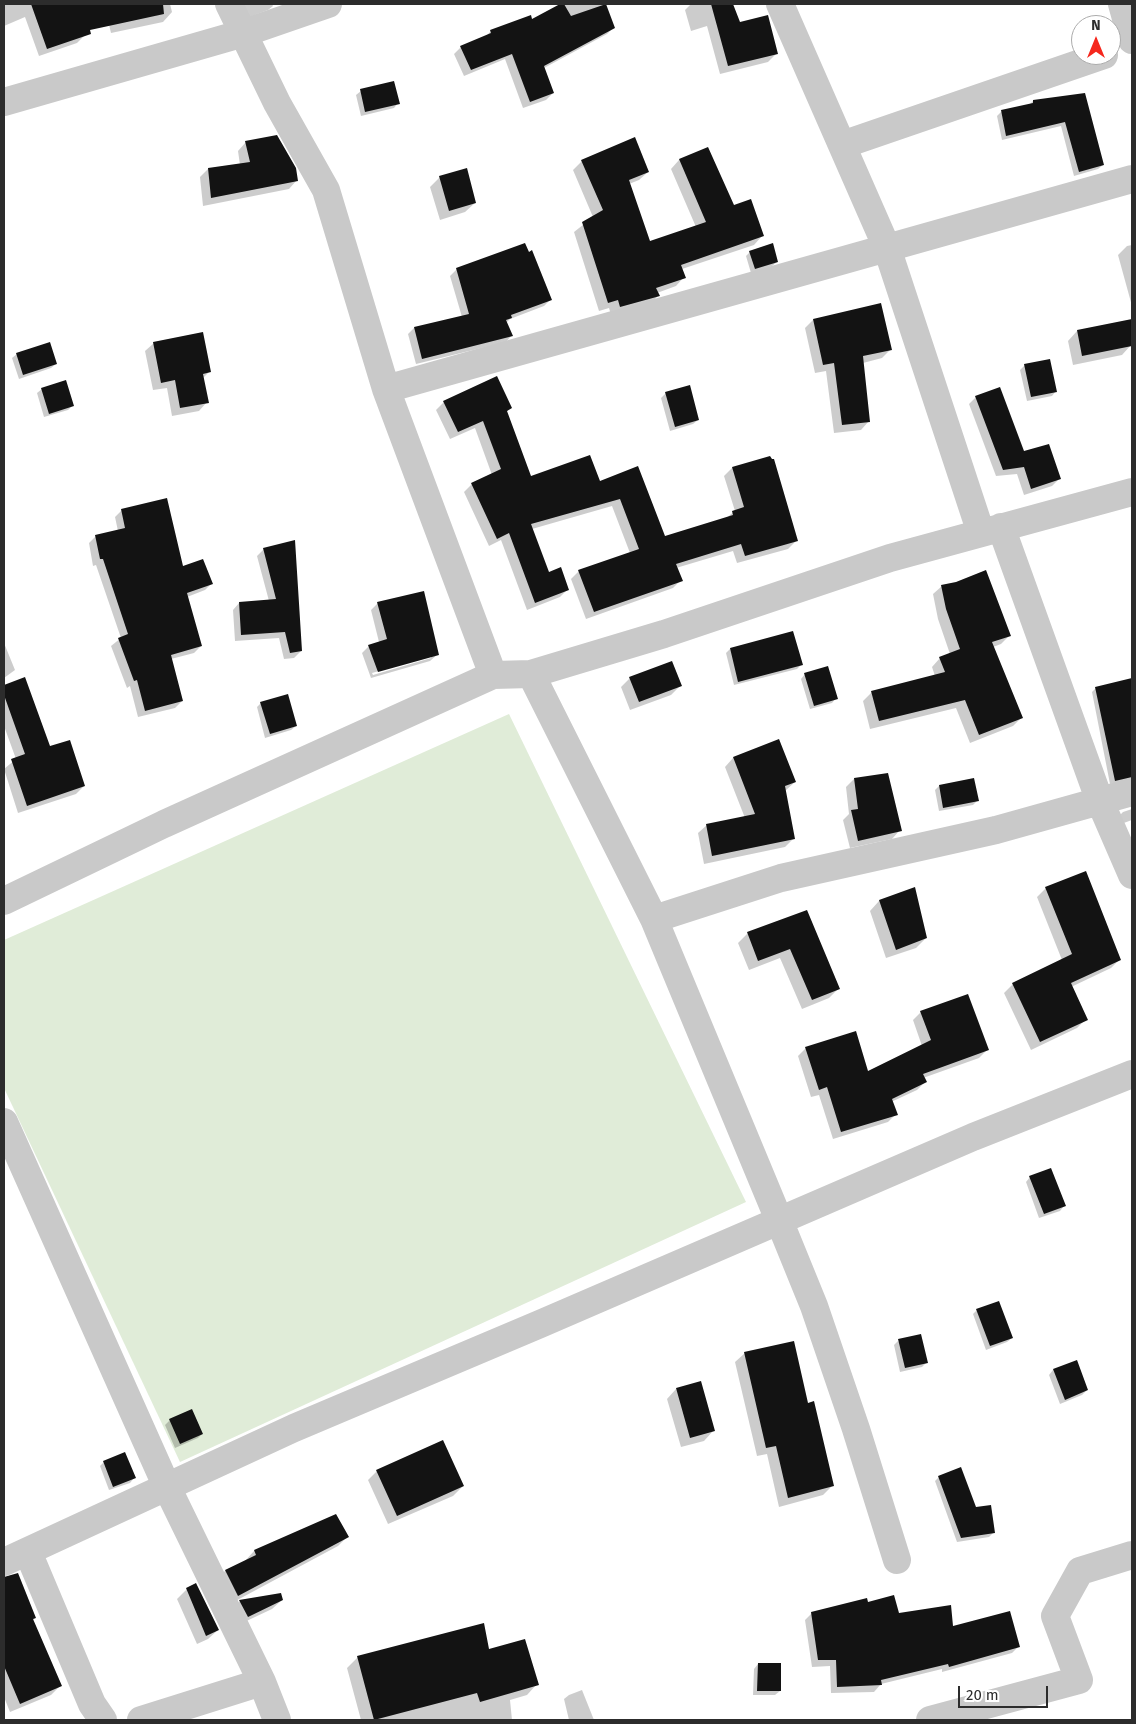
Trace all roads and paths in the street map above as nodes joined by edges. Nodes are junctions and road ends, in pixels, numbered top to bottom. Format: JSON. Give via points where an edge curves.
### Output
{"nodes":[{"id":1,"x":229,"y":4,"type":"edge"},
{"id":2,"x":328,"y":4,"type":"edge"},
{"id":3,"x":780,"y":4,"type":"edge"},
{"id":4,"x":1122,"y":4,"type":"edge"},
{"id":5,"x":244,"y":33,"type":"junction"},
{"id":6,"x":1132,"y":40,"type":"edge"},
{"id":7,"x":1075,"y":65,"type":"edge"},
{"id":8,"x":4,"y":102,"type":"edge"},
{"id":9,"x":842,"y":145,"type":"junction"},
{"id":10,"x":1132,"y":179,"type":"edge"},
{"id":11,"x":887,"y":248,"type":"junction"},
{"id":12,"x":386,"y":389,"type":"junction"},
{"id":13,"x":1132,"y":492,"type":"edge"},
{"id":14,"x":991,"y":530,"type":"junction"},
{"id":15,"x":531,"y":674,"type":"junction"},
{"id":16,"x":493,"y":675,"type":"junction"},
{"id":17,"x":1132,"y":792,"type":"edge"},
{"id":18,"x":1099,"y":799,"type":"junction"},
{"id":19,"x":1132,"y":875,"type":"edge"},
{"id":20,"x":4,"y":901,"type":"edge"},
{"id":21,"x":654,"y":919,"type":"junction"},
{"id":22,"x":1132,"y":1074,"type":"edge"},
{"id":23,"x":4,"y":1122,"type":"edge"},
{"id":24,"x":779,"y":1220,"type":"junction"},
{"id":25,"x":166,"y":1485,"type":"junction"},
{"id":26,"x":1132,"y":1555,"type":"edge"},
{"id":27,"x":16,"y":1557,"type":"edge"},
{"id":28,"x":897,"y":1560,"type":"dead end"},
{"id":29,"x":262,"y":1682,"type":"junction"},
{"id":30,"x":103,"y":1720,"type":"edge"},
{"id":31,"x":141,"y":1720,"type":"edge"},
{"id":32,"x":277,"y":1720,"type":"edge"},
{"id":33,"x":930,"y":1720,"type":"edge"}],
"edges":[{"from":1,"to":5,"type":"street"},
{"from":2,"to":5,"type":"street"},
{"from":3,"to":9,"type":"street"},
{"from":4,"to":6,"type":"street"},
{"from":5,"to":8,"type":"street"},
{"from":5,"to":12,"type":"street","via":[[277,103],[326,190]]},
{"from":7,"to":9,"type":"street"},
{"from":9,"to":11,"type":"street"},
{"from":10,"to":11,"type":"street"},
{"from":11,"to":12,"type":"street"},
{"from":11,"to":14,"type":"street"},
{"from":12,"to":16,"type":"street"},
{"from":13,"to":14,"type":"street"},
{"from":14,"to":15,"type":"street","via":[[890,558],[664,634]]},
{"from":14,"to":18,"type":"street"},
{"from":15,"to":16,"type":"street"},
{"from":15,"to":21,"type":"street"},
{"from":16,"to":20,"type":"street","via":[[164,824]]},
{"from":17,"to":18,"type":"street"},
{"from":18,"to":19,"type":"street"},
{"from":18,"to":21,"type":"street","via":[[996,830],[781,878]]},
{"from":21,"to":24,"type":"street"},
{"from":22,"to":24,"type":"street","via":[[972,1137]]},
{"from":23,"to":25,"type":"street"},
{"from":24,"to":25,"type":"street"},
{"from":24,"to":28,"type":"street","via":[[820,1325]]},
{"from":25,"to":27,"type":"street"},
{"from":25,"to":29,"type":"street"},
{"from":26,"to":33,"type":"street","via":[[1080,1571],[1056,1616],[1079,1680]]},
{"from":27,"to":30,"type":"street"},
{"from":29,"to":31,"type":"street"},
{"from":29,"to":32,"type":"street"}]}
